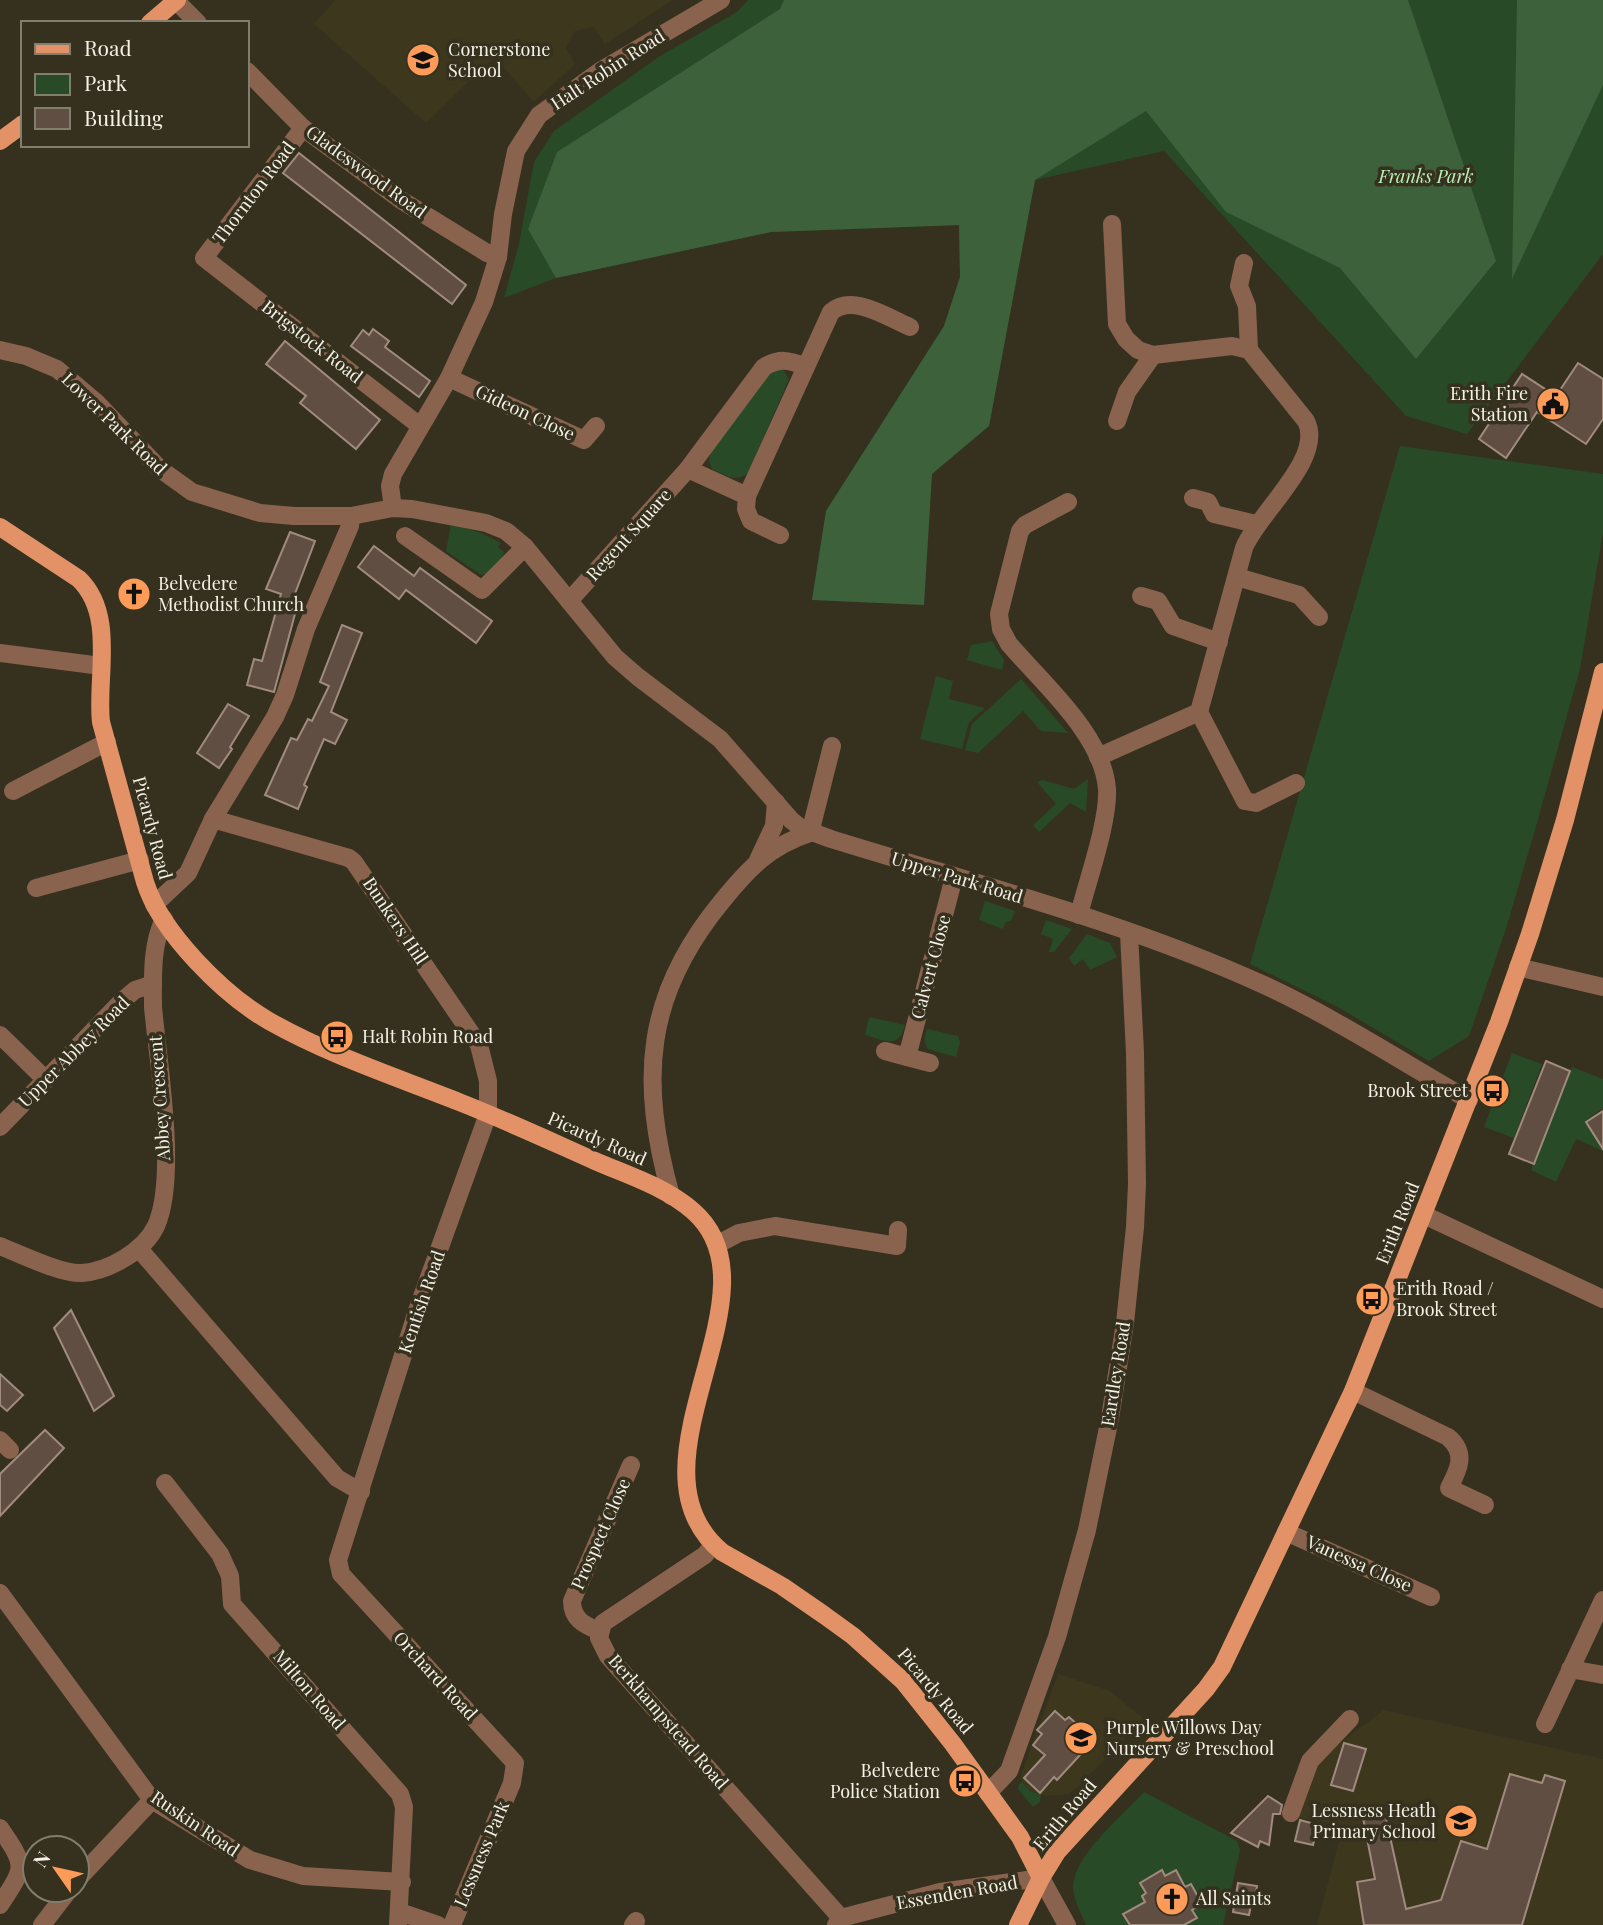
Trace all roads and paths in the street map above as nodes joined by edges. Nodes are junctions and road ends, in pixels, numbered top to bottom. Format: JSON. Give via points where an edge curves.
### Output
{"nodes":[{"id":1,"x":177,"y":0,"type":"edge"},
{"id":2,"x":721,"y":0,"type":"edge"},
{"id":3,"x":152,"y":21,"type":"edge"},
{"id":4,"x":196,"y":21,"type":"edge"},
{"id":5,"x":248,"y":72,"type":"edge"},
{"id":6,"x":21,"y":125,"type":"edge"},
{"id":7,"x":303,"y":128,"type":"junction"},
{"id":8,"x":0,"y":141,"type":"edge"},
{"id":9,"x":1112,"y":224,"type":"dead end"},
{"id":10,"x":498,"y":257,"type":"junction"},
{"id":11,"x":204,"y":258,"type":"joint"},
{"id":12,"x":1244,"y":263,"type":"dead end"},
{"id":13,"x":911,"y":327,"type":"dead end"},
{"id":14,"x":0,"y":350,"type":"edge"},
{"id":15,"x":1249,"y":350,"type":"junction"},
{"id":16,"x":1153,"y":355,"type":"junction"},
{"id":17,"x":805,"y":366,"type":"junction"},
{"id":18,"x":449,"y":378,"type":"junction"},
{"id":19,"x":1117,"y":421,"type":"dead end"},
{"id":20,"x":420,"y":426,"type":"junction"},
{"id":21,"x":596,"y":426,"type":"dead end"},
{"id":22,"x":688,"y":469,"type":"junction"},
{"id":23,"x":747,"y":496,"type":"junction"},
{"id":24,"x":1194,"y":498,"type":"dead end"},
{"id":25,"x":1068,"y":502,"type":"dead end"},
{"id":26,"x":393,"y":508,"type":"junction"},
{"id":27,"x":351,"y":516,"type":"junction"},
{"id":28,"x":1256,"y":524,"type":"junction"},
{"id":29,"x":0,"y":527,"type":"edge"},
{"id":30,"x":780,"y":535,"type":"dead end"},
{"id":31,"x":405,"y":536,"type":"dead end"},
{"id":32,"x":525,"y":547,"type":"junction"},
{"id":33,"x":1237,"y":577,"type":"junction"},
{"id":34,"x":1141,"y":596,"type":"dead end"},
{"id":35,"x":569,"y":601,"type":"junction"},
{"id":36,"x":1319,"y":617,"type":"dead end"},
{"id":37,"x":1219,"y":642,"type":"junction"},
{"id":38,"x":0,"y":653,"type":"edge"},
{"id":39,"x":101,"y":666,"type":"junction"},
{"id":40,"x":1603,"y":672,"type":"edge"},
{"id":41,"x":1199,"y":712,"type":"junction"},
{"id":42,"x":107,"y":742,"type":"junction"},
{"id":43,"x":832,"y":747,"type":"dead end"},
{"id":44,"x":1098,"y":757,"type":"junction"},
{"id":45,"x":1296,"y":783,"type":"dead end"},
{"id":46,"x":13,"y":791,"type":"dead end"},
{"id":47,"x":776,"y":802,"type":"junction"},
{"id":48,"x":214,"y":819,"type":"junction"},
{"id":49,"x":810,"y":832,"type":"junction"},
{"id":50,"x":140,"y":860,"type":"junction"},
{"id":51,"x":758,"y":860,"type":"junction"},
{"id":52,"x":954,"y":877,"type":"junction"},
{"id":53,"x":36,"y":888,"type":"dead end"},
{"id":54,"x":159,"y":912,"type":"junction"},
{"id":55,"x":1079,"y":915,"type":"junction"},
{"id":56,"x":1129,"y":933,"type":"junction"},
{"id":57,"x":1518,"y":967,"type":"junction"},
{"id":58,"x":153,"y":984,"type":"junction"},
{"id":59,"x":1603,"y":987,"type":"edge"},
{"id":60,"x":0,"y":1035,"type":"edge"},
{"id":61,"x":885,"y":1051,"type":"dead end"},
{"id":62,"x":907,"y":1057,"type":"junction"},
{"id":63,"x":930,"y":1063,"type":"dead end"},
{"id":64,"x":46,"y":1080,"type":"junction"},
{"id":65,"x":1469,"y":1100,"type":"junction"},
{"id":66,"x":488,"y":1114,"type":"junction"},
{"id":67,"x":0,"y":1127,"type":"edge"},
{"id":68,"x":671,"y":1196,"type":"junction"},
{"id":69,"x":1424,"y":1215,"type":"junction"},
{"id":70,"x":718,"y":1244,"type":"junction"},
{"id":71,"x":0,"y":1246,"type":"edge"},
{"id":72,"x":897,"y":1246,"type":"dead end"},
{"id":73,"x":140,"y":1250,"type":"junction"},
{"id":74,"x":1603,"y":1299,"type":"edge"},
{"id":75,"x":1353,"y":1391,"type":"junction"},
{"id":76,"x":631,"y":1465,"type":"dead end"},
{"id":77,"x":164,"y":1483,"type":"dead end"},
{"id":78,"x":361,"y":1492,"type":"junction"},
{"id":79,"x":1485,"y":1505,"type":"dead end"},
{"id":80,"x":1286,"y":1532,"type":"junction"},
{"id":81,"x":713,"y":1545,"type":"junction"},
{"id":82,"x":341,"y":1574,"type":"joint"},
{"id":83,"x":0,"y":1593,"type":"edge"},
{"id":84,"x":1432,"y":1597,"type":"dead end"},
{"id":85,"x":1603,"y":1600,"type":"edge"},
{"id":86,"x":599,"y":1631,"type":"junction"},
{"id":87,"x":1570,"y":1669,"type":"junction"},
{"id":88,"x":1603,"y":1675,"type":"edge"},
{"id":89,"x":1350,"y":1718,"type":"dead end"},
{"id":90,"x":1545,"y":1724,"type":"dead end"},
{"id":91,"x":512,"y":1783,"type":"joint"},
{"id":92,"x":988,"y":1793,"type":"junction"},
{"id":93,"x":152,"y":1800,"type":"junction"},
{"id":94,"x":1291,"y":1813,"type":"dead end"},
{"id":95,"x":0,"y":1828,"type":"edge"},
{"id":96,"x":91,"y":1865,"type":"edge"},
{"id":97,"x":1041,"y":1878,"type":"junction"},
{"id":98,"x":402,"y":1882,"type":"junction"},
{"id":99,"x":58,"y":1904,"type":"edge"},
{"id":100,"x":0,"y":1905,"type":"edge"},
{"id":101,"x":399,"y":1919,"type":"edge"},
{"id":102,"x":839,"y":1921,"type":"edge"},
{"id":103,"x":42,"y":1925,"type":"edge"},
{"id":104,"x":438,"y":1925,"type":"edge"},
{"id":105,"x":452,"y":1925,"type":"edge"},
{"id":106,"x":1018,"y":1925,"type":"edge"},
{"id":107,"x":1067,"y":1925,"type":"edge"}],
"edges":[{"from":1,"to":3,"type":"main road"},
{"from":1,"to":4,"type":"street"},
{"from":2,"to":10,"type":"street","name":"Halt Robin Road","via":[[600,71],[540,115],[516,151]]},
{"from":5,"to":7,"type":"street","name":"Gladeswood Road"},
{"from":6,"to":8,"type":"main road"},
{"from":7,"to":10,"type":"street","name":"Gladeswood Road","via":[[401,200]]},
{"from":7,"to":11,"type":"street","name":"Thornton Road"},
{"from":9,"to":16,"type":"street","via":[[1117,324],[1132,345]]},
{"from":10,"to":18,"type":"street","name":"Halt Robin Road","via":[[484,302]]},
{"from":11,"to":20,"type":"street","name":"Brigstock Road"},
{"from":12,"to":15,"type":"street","via":[[1239,286],[1247,306]]},
{"from":13,"to":17,"type":"street","via":[[855,304],[838,306]]},
{"from":14,"to":27,"type":"street","name":"Lower Park Road","via":[[57,369],[160,469],[192,492],[260,513]]},
{"from":15,"to":16,"type":"street","via":[[1232,346]]},
{"from":15,"to":28,"type":"street","via":[[1311,430],[1303,464]]},
{"from":16,"to":19,"type":"street","via":[[1127,392]]},
{"from":17,"to":22,"type":"street","name":"Regent Square","via":[[775,361],[764,367]]},
{"from":17,"to":23,"type":"street"},
{"from":18,"to":20,"type":"street","name":"Halt Robin Road"},
{"from":18,"to":21,"type":"street","name":"Gideon Close","via":[[584,440]]},
{"from":20,"to":26,"type":"street","name":"Halt Robin Road","via":[[393,474]]},
{"from":22,"to":23,"type":"street"},
{"from":22,"to":35,"type":"street","name":"Regent Square"},
{"from":23,"to":30,"type":"street","via":[[751,521]]},
{"from":24,"to":28,"type":"street","via":[[1208,502],[1214,514]]},
{"from":25,"to":44,"type":"street","via":[[1020,531],[999,614],[1004,637],[1086,732]]},
{"from":26,"to":27,"type":"street","name":"Upper Park Road"},
{"from":26,"to":32,"type":"street","name":"Upper Park Road","via":[[486,523],[506,531]]},
{"from":27,"to":48,"type":"street","via":[[285,695]]},
{"from":28,"to":33,"type":"street"},
{"from":29,"to":39,"type":"main road","name":"Picardy Road","via":[[89,589],[100,621]]},
{"from":31,"to":32,"type":"street","via":[[482,590]]},
{"from":32,"to":35,"type":"street","name":"Upper Park Road"},
{"from":33,"to":36,"type":"street","via":[[1299,595]]},
{"from":33,"to":37,"type":"street"},
{"from":34,"to":37,"type":"street","via":[[1158,601],[1172,626]]},
{"from":35,"to":47,"type":"street","name":"Upper Park Road","via":[[615,657],[720,738]]},
{"from":37,"to":41,"type":"street"},
{"from":38,"to":39,"type":"street"},
{"from":39,"to":42,"type":"main road","name":"Picardy Road","via":[[99,703]]},
{"from":40,"to":57,"type":"main road","name":"Erith Road","via":[[1565,820]]},
{"from":41,"to":44,"type":"street"},
{"from":41,"to":45,"type":"street","via":[[1245,801],[1255,803]]},
{"from":42,"to":46,"type":"street"},
{"from":42,"to":50,"type":"main road","name":"Picardy Road"},
{"from":43,"to":49,"type":"street"},
{"from":44,"to":55,"type":"street","via":[[1107,788],[1105,813]]},
{"from":47,"to":49,"type":"street","name":"Upper Park Road","via":[[791,820]]},
{"from":47,"to":51,"type":"street","via":[[774,826]]},
{"from":48,"to":54,"type":"street","via":[[188,873]]},
{"from":48,"to":66,"type":"street","name":"Bunkers Hill","via":[[349,858],[359,867],[479,1045],[488,1081]]},
{"from":49,"to":51,"type":"street"},
{"from":49,"to":52,"type":"street","name":"Upper Park Road"},
{"from":50,"to":53,"type":"street"},
{"from":50,"to":54,"type":"main road","name":"Picardy Road","via":[[148,894]]},
{"from":51,"to":68,"type":"street","via":[[701,926],[676,968],[660,1011],[652,1104]]},
{"from":52,"to":55,"type":"street","name":"Upper Park Road"},
{"from":52,"to":62,"type":"street","name":"Calvert Close"},
{"from":54,"to":58,"type":"street","name":"Abbey Crescent"},
{"from":54,"to":66,"type":"main road","name":"Picardy Road","via":[[195,961],[267,1020],[318,1046]]},
{"from":55,"to":56,"type":"street","name":"Upper Park Road"},
{"from":56,"to":65,"type":"street","name":"Upper Park Road","via":[[1264,985],[1327,1016]]},
{"from":56,"to":92,"type":"street","name":"Eardley Road","via":[[1137,1184],[1125,1324],[1110,1418],[1087,1530],[1057,1637],[1009,1771]]},
{"from":57,"to":59,"type":"street"},
{"from":57,"to":65,"type":"main road","name":"Erith Road"},
{"from":58,"to":64,"type":"street","name":"Upper Abbey Road","via":[[122,1001]]},
{"from":58,"to":73,"type":"street","name":"Abbey Crescent","via":[[166,1147],[164,1190],[156,1226]]},
{"from":60,"to":64,"type":"street"},
{"from":61,"to":62,"type":"street"},
{"from":62,"to":63,"type":"street"},
{"from":64,"to":67,"type":"street","name":"Upper Abbey Road"},
{"from":65,"to":69,"type":"main road","name":"Erith Road"},
{"from":66,"to":68,"type":"main road","name":"Picardy Road"},
{"from":66,"to":78,"type":"street","name":"Kentish Road","via":[[418,1308]]},
{"from":68,"to":70,"type":"main road","name":"Picardy Road","via":[[694,1211]]},
{"from":69,"to":74,"type":"street"},
{"from":69,"to":75,"type":"main road","name":"Erith Road"},
{"from":70,"to":72,"type":"street","via":[[738,1233],[775,1226]]},
{"from":70,"to":81,"type":"main road","name":"Picardy Road","via":[[723,1297],[686,1453],[685,1482],[700,1526]]},
{"from":71,"to":73,"type":"street","via":[[82,1273]]},
{"from":73,"to":78,"type":"street","via":[[337,1478]]},
{"from":75,"to":79,"type":"street","via":[[1455,1443],[1461,1461],[1449,1488]]},
{"from":75,"to":80,"type":"main road","name":"Erith Road"},
{"from":76,"to":86,"type":"street","name":"Prospect Close","via":[[572,1601],[578,1620]]},
{"from":77,"to":98,"type":"street","name":"Milton Road","via":[[220,1554],[230,1576],[232,1604],[400,1794],[404,1807]]},
{"from":78,"to":82,"type":"street","name":"Kentish Road","via":[[338,1560]]},
{"from":80,"to":84,"type":"street","name":"Vanessa Close"},
{"from":80,"to":97,"type":"main road","name":"Erith Road","via":[[1222,1667],[1068,1838]]},
{"from":81,"to":86,"type":"street","via":[[705,1555],[603,1623]]},
{"from":81,"to":92,"type":"main road","name":"Picardy Road","via":[[814,1607],[879,1658],[929,1712]]},
{"from":82,"to":91,"type":"street","name":"Orchard Road","via":[[515,1763]]},
{"from":83,"to":93,"type":"street","name":"Ruskin Road"},
{"from":85,"to":87,"type":"street"},
{"from":86,"to":102,"type":"street","name":"Berkhampstead Road","via":[[608,1656]]},
{"from":87,"to":88,"type":"street"},
{"from":87,"to":90,"type":"street"},
{"from":89,"to":94,"type":"street","via":[[1310,1762]]},
{"from":91,"to":105,"type":"street","name":"Lessness Park"},
{"from":92,"to":97,"type":"main road","name":"Picardy Road","via":[[1025,1845]]},
{"from":93,"to":96,"type":"street"},
{"from":93,"to":98,"type":"street","name":"Ruskin Road","via":[[250,1860],[303,1875]]},
{"from":95,"to":100,"type":"street","via":[[19,1857],[21,1869]]},
{"from":97,"to":102,"type":"street","name":"Essenden Road","via":[[940,1892]]},
{"from":97,"to":106,"type":"main road","name":"Erith Road"},
{"from":97,"to":107,"type":"street"},
{"from":98,"to":101,"type":"street","name":"Milton Road"},
{"from":99,"to":103,"type":"street"},
{"from":101,"to":104,"type":"street","name":"Milton Road"}]}
